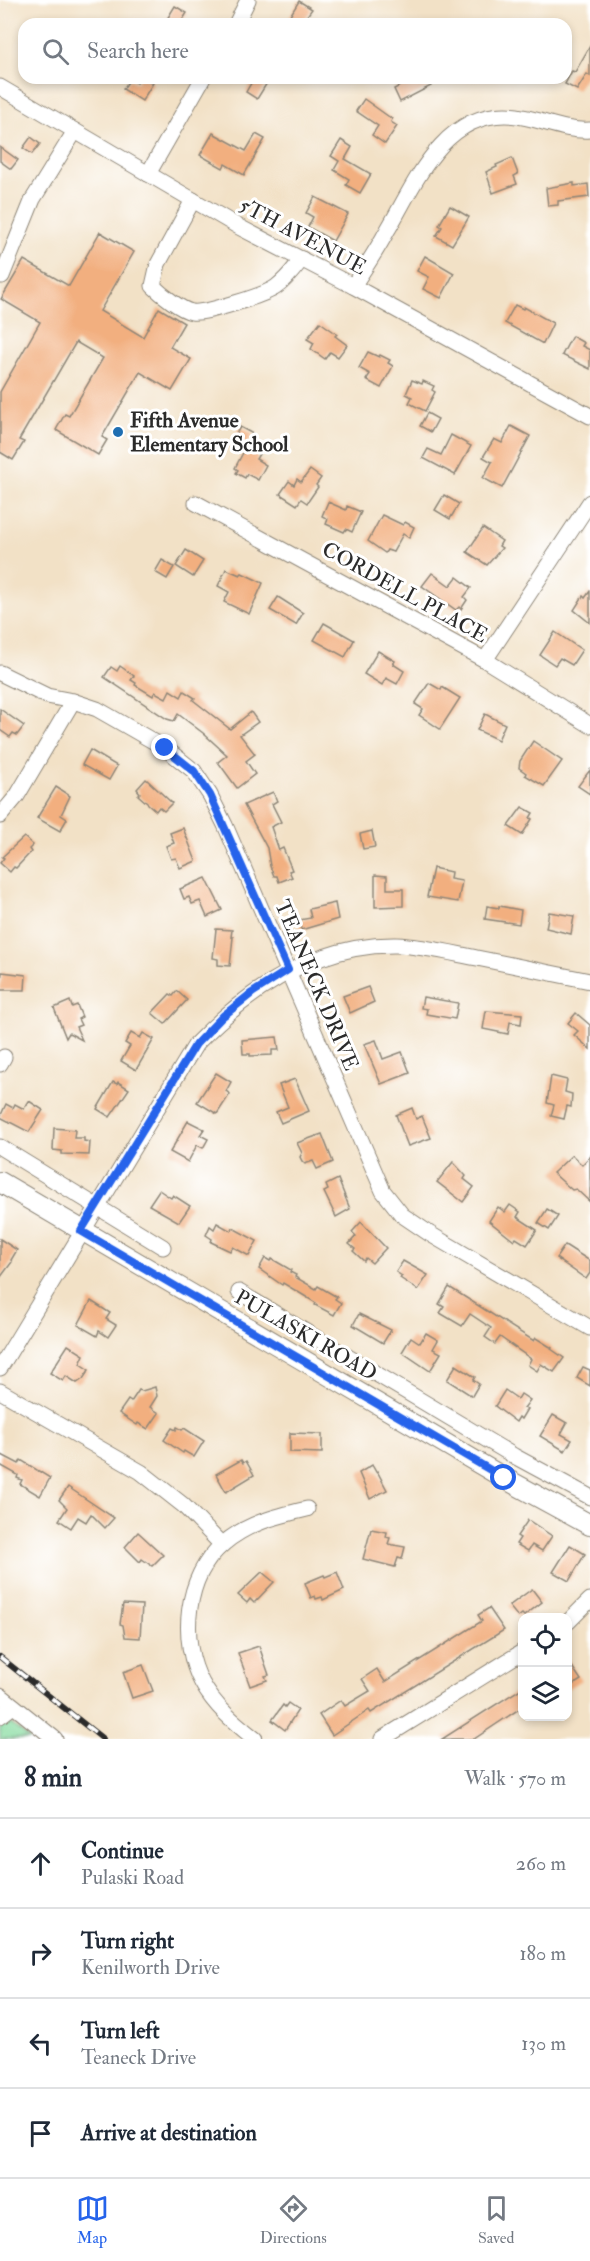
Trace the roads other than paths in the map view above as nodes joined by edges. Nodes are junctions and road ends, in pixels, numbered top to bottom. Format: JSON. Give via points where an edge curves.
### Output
{"nodes":[{"id":1,"x":249,"y":0,"type":"edge"},
{"id":2,"x":239,"y":18,"type":"edge"},
{"id":3,"x":200,"y":84,"type":"edge"},
{"id":4,"x":0,"y":87,"type":"edge"},
{"id":5,"x":590,"y":130,"type":"edge"},
{"id":6,"x":75,"y":131,"type":"junction"},
{"id":7,"x":148,"y":174,"type":"junction"},
{"id":8,"x":193,"y":200,"type":"junction"},
{"id":9,"x":302,"y":259,"type":"junction"},
{"id":10,"x":2,"y":276,"type":"dead end"},
{"id":11,"x":353,"y":286,"type":"junction"},
{"id":12,"x":590,"y":416,"type":"edge"},
{"id":13,"x":590,"y":502,"type":"edge"},
{"id":14,"x":196,"y":503,"type":"dead end"},
{"id":15,"x":485,"y":660,"type":"junction"},
{"id":16,"x":0,"y":673,"type":"edge"},
{"id":17,"x":73,"y":701,"type":"junction"},
{"id":18,"x":590,"y":725,"type":"edge"},
{"id":19,"x":0,"y":816,"type":"edge"},
{"id":20,"x":288,"y":970,"type":"junction"},
{"id":21,"x":590,"y":981,"type":"edge"},
{"id":22,"x":0,"y":1147,"type":"edge"},
{"id":23,"x":0,"y":1182,"type":"edge"},
{"id":24,"x":96,"y":1206,"type":"junction"},
{"id":25,"x":81,"y":1231,"type":"junction"},
{"id":26,"x":163,"y":1247,"type":"dead end"},
{"id":27,"x":239,"y":1292,"type":"dead end"},
{"id":28,"x":590,"y":1328,"type":"edge"},
{"id":29,"x":301,"y":1329,"type":"junction"},
{"id":30,"x":288,"y":1352,"type":"junction"},
{"id":31,"x":0,"y":1368,"type":"edge"},
{"id":32,"x":0,"y":1391,"type":"edge"},
{"id":33,"x":514,"y":1456,"type":"junction"},
{"id":34,"x":504,"y":1478,"type":"junction"},
{"id":35,"x":590,"y":1497,"type":"edge"},
{"id":36,"x":307,"y":1509,"type":"dead end"},
{"id":37,"x":590,"y":1525,"type":"edge"},
{"id":38,"x":222,"y":1545,"type":"junction"},
{"id":39,"x":590,"y":1600,"type":"edge"},
{"id":40,"x":572,"y":1617,"type":"edge"},
{"id":41,"x":518,"y":1654,"type":"edge"},
{"id":42,"x":0,"y":1695,"type":"edge"},
{"id":43,"x":13,"y":1706,"type":"junction"},
{"id":44,"x":0,"y":1716,"type":"edge"},
{"id":45,"x":55,"y":1739,"type":"edge"},
{"id":46,"x":255,"y":1739,"type":"edge"},
{"id":47,"x":382,"y":1739,"type":"edge"}],
"edges":[{"from":1,"to":2,"type":"street"},
{"from":3,"to":7,"type":"street"},
{"from":4,"to":6,"type":"street","name":"5TH AVENUE"},
{"from":5,"to":11,"type":"street","via":[[574,131],[506,115],[484,118],[462,128],[440,146],[423,168]]},
{"from":6,"to":7,"type":"street","name":"5TH AVENUE"},
{"from":6,"to":10,"type":"street","via":[[33,199]]},
{"from":7,"to":8,"type":"street","name":"5TH AVENUE"},
{"from":8,"to":9,"type":"street","name":"5TH AVENUE"},
{"from":8,"to":9,"type":"street","via":[[158,264],[153,286],[189,312],[206,312],[275,288]]},
{"from":9,"to":11,"type":"street","name":"5TH AVENUE"},
{"from":11,"to":12,"type":"street","name":"5TH AVENUE"},
{"from":13,"to":15,"type":"street"},
{"from":14,"to":15,"type":"street","name":"CORDELL PLACE"},
{"from":15,"to":18,"type":"street","name":"CORDELL PLACE"},
{"from":16,"to":17,"type":"street","name":"TEANECK DRIVE","via":[[47,696]]},
{"from":17,"to":19,"type":"street","via":[[17,796]]},
{"from":17,"to":20,"type":"street","name":"TEANECK DRIVE","via":[[130,727],[194,771],[225,825]]},
{"from":20,"to":21,"type":"street","via":[[356,948],[396,945]]},
{"from":20,"to":24,"type":"street","via":[[230,1010],[196,1044]]},
{"from":20,"to":28,"type":"street","name":"TEANECK DRIVE","via":[[382,1191],[402,1215]]},
{"from":22,"to":24,"type":"street"},
{"from":23,"to":25,"type":"main road","name":"PULASKI ROAD"},
{"from":24,"to":25,"type":"street"},
{"from":24,"to":26,"type":"street"},
{"from":25,"to":30,"type":"main road","name":"PULASKI ROAD"},
{"from":25,"to":31,"type":"street"},
{"from":27,"to":29,"type":"street"},
{"from":29,"to":30,"type":"street"},
{"from":29,"to":33,"type":"street"},
{"from":30,"to":34,"type":"main road","name":"PULASKI ROAD"},
{"from":32,"to":38,"type":"street","via":[[141,1472],[183,1505]]},
{"from":33,"to":34,"type":"street"},
{"from":33,"to":35,"type":"street"},
{"from":34,"to":37,"type":"main road","name":"PULASKI ROAD"},
{"from":36,"to":38,"type":"street","via":[[269,1518]]},
{"from":38,"to":46,"type":"street","via":[[198,1580],[191,1599],[193,1662],[202,1684],[221,1711]]},
{"from":39,"to":40,"type":"street"},
{"from":41,"to":47,"type":"street"},
{"from":42,"to":43,"type":"street"},
{"from":43,"to":44,"type":"street"},
{"from":43,"to":45,"type":"street"}]}
